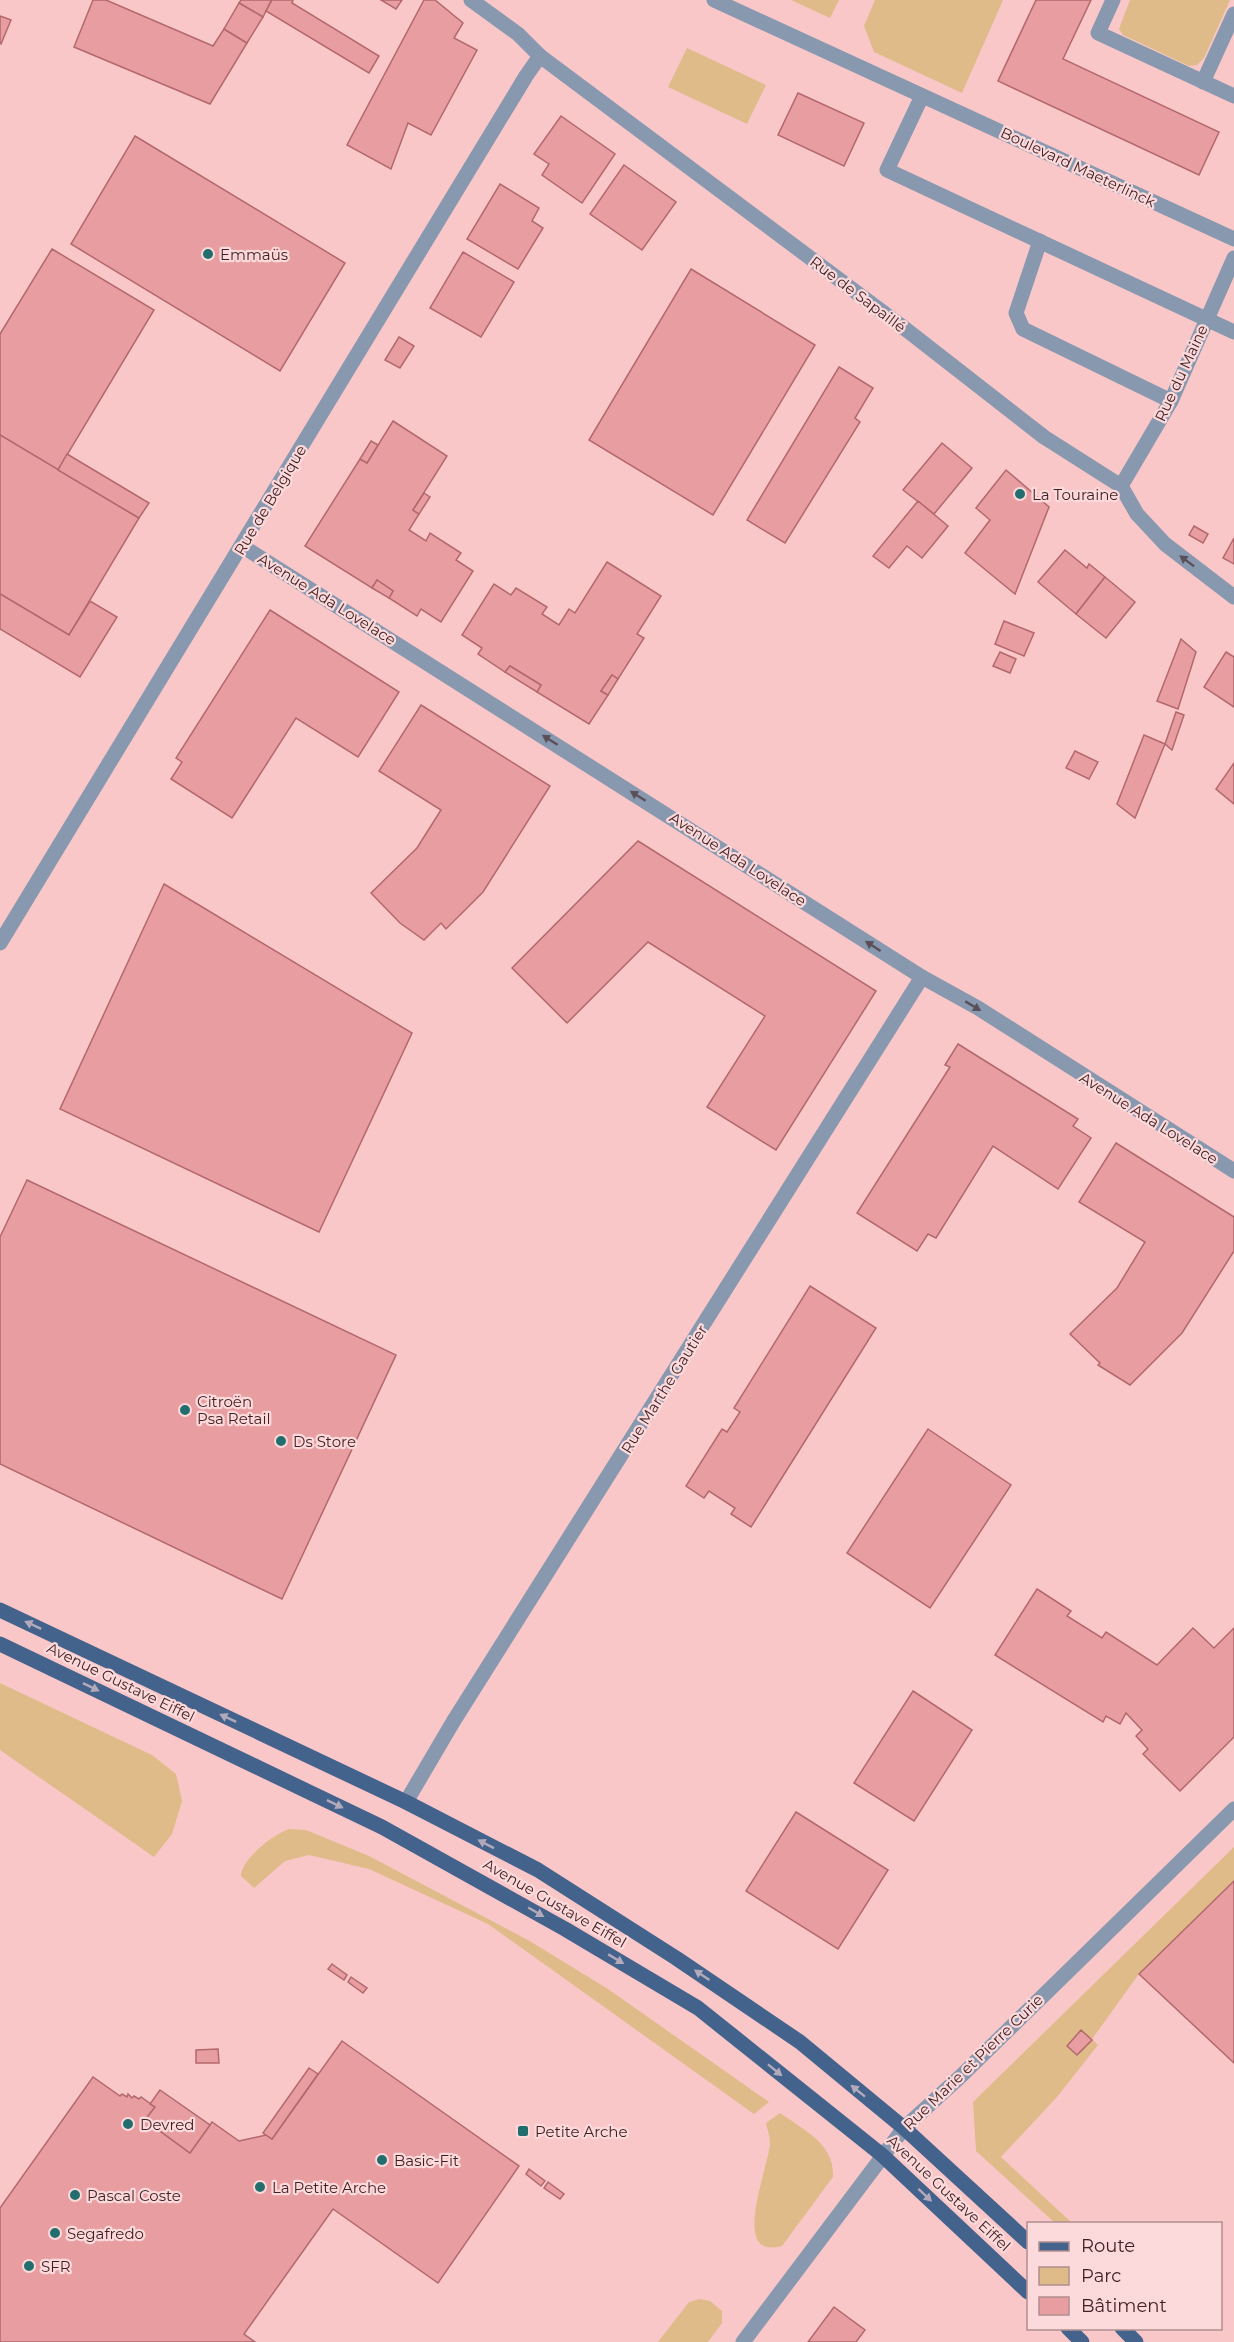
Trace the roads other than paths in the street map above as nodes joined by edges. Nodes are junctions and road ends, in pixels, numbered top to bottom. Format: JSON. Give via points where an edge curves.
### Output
{"nodes":[{"id":1,"x":471,"y":0,"type":"edge"},
{"id":2,"x":714,"y":0,"type":"edge"},
{"id":3,"x":1113,"y":0,"type":"edge"},
{"id":4,"x":1234,"y":14,"type":"edge"},
{"id":5,"x":540,"y":57,"type":"junction"},
{"id":6,"x":1203,"y":82,"type":"junction"},
{"id":7,"x":922,"y":96,"type":"junction"},
{"id":8,"x":1234,"y":96,"type":"edge"},
{"id":9,"x":1234,"y":239,"type":"edge"},
{"id":10,"x":1040,"y":241,"type":"junction"},
{"id":11,"x":1234,"y":258,"type":"edge"},
{"id":12,"x":1207,"y":319,"type":"junction"},
{"id":13,"x":1234,"y":332,"type":"edge"},
{"id":14,"x":1171,"y":401,"type":"junction"},
{"id":15,"x":1121,"y":486,"type":"junction"},
{"id":16,"x":242,"y":546,"type":"junction"},
{"id":17,"x":1234,"y":597,"type":"edge"},
{"id":18,"x":0,"y":943,"type":"edge"},
{"id":19,"x":922,"y":977,"type":"junction"},
{"id":20,"x":1234,"y":1172,"type":"edge"},
{"id":21,"x":0,"y":1610,"type":"edge"},
{"id":22,"x":0,"y":1644,"type":"edge"},
{"id":23,"x":406,"y":1802,"type":"junction"},
{"id":24,"x":1234,"y":1809,"type":"edge"},
{"id":25,"x":904,"y":2128,"type":"junction"},
{"id":26,"x":882,"y":2155,"type":"junction"},
{"id":27,"x":1027,"y":2240,"type":"edge"},
{"id":28,"x":1027,"y":2290,"type":"edge"},
{"id":29,"x":1070,"y":2330,"type":"edge"},
{"id":30,"x":1124,"y":2330,"type":"edge"},
{"id":31,"x":743,"y":2342,"type":"edge"},
{"id":32,"x":1082,"y":2342,"type":"edge"},
{"id":33,"x":1136,"y":2342,"type":"edge"}],
"edges":[{"from":1,"to":5,"type":"street","name":"Rue de Sapaillé","via":[[518,33]]},
{"from":2,"to":7,"type":"street","name":"Boulevard Maeterlinck"},
{"from":3,"to":6,"type":"street","via":[[1098,33]]},
{"from":4,"to":6,"type":"street"},
{"from":5,"to":15,"type":"street","name":"Rue de Sapaillé","via":[[1044,437]]},
{"from":5,"to":16,"type":"street","name":"Rue de Belgique"},
{"from":6,"to":8,"type":"street"},
{"from":7,"to":9,"type":"street","name":"Boulevard Maeterlinck"},
{"from":7,"to":10,"type":"street","via":[[887,170]]},
{"from":10,"to":12,"type":"street"},
{"from":10,"to":14,"type":"street","via":[[1016,313],[1023,329]]},
{"from":11,"to":12,"type":"street","name":"Rue du Maine"},
{"from":12,"to":13,"type":"street"},
{"from":12,"to":14,"type":"street","name":"Rue du Maine"},
{"from":14,"to":15,"type":"street","name":"Rue du Maine"},
{"from":17,"to":15,"type":"street","name":"Rue de Sapaillé","one_way":true,"via":[[1165,544],[1137,514]]},
{"from":16,"to":18,"type":"street","name":"Rue de Belgique"},
{"from":19,"to":16,"type":"street","name":"Avenue Ada Lovelace","one_way":true},
{"from":19,"to":20,"type":"street","name":"Avenue Ada Lovelace","one_way":true,"via":[[978,1008]]},
{"from":19,"to":23,"type":"street","name":"Rue Marthe Gautier"},
{"from":23,"to":21,"type":"main road","name":"Avenue Gustave Eiffel","one_way":true},
{"from":22,"to":26,"type":"main road","name":"Avenue Gustave Eiffel","one_way":true,"via":[[382,1827],[565,1929],[698,2008]]},
{"from":25,"to":23,"type":"main road","name":"Avenue Gustave Eiffel","one_way":true,"via":[[800,2042],[676,1958],[538,1870]]},
{"from":24,"to":25,"type":"street","name":"Rue Marie et Pierre Curie"},
{"from":25,"to":26,"type":"street","name":"Rue Marie et Pierre Curie"},
{"from":25,"to":27,"type":"main road","name":"Avenue Gustave Eiffel"},
{"from":26,"to":28,"type":"main road","name":"Avenue Gustave Eiffel","one_way":true},
{"from":26,"to":31,"type":"street","name":"Rue Marie et Pierre Curie"},
{"from":29,"to":32,"type":"main road"},
{"from":30,"to":33,"type":"main road"}]}
